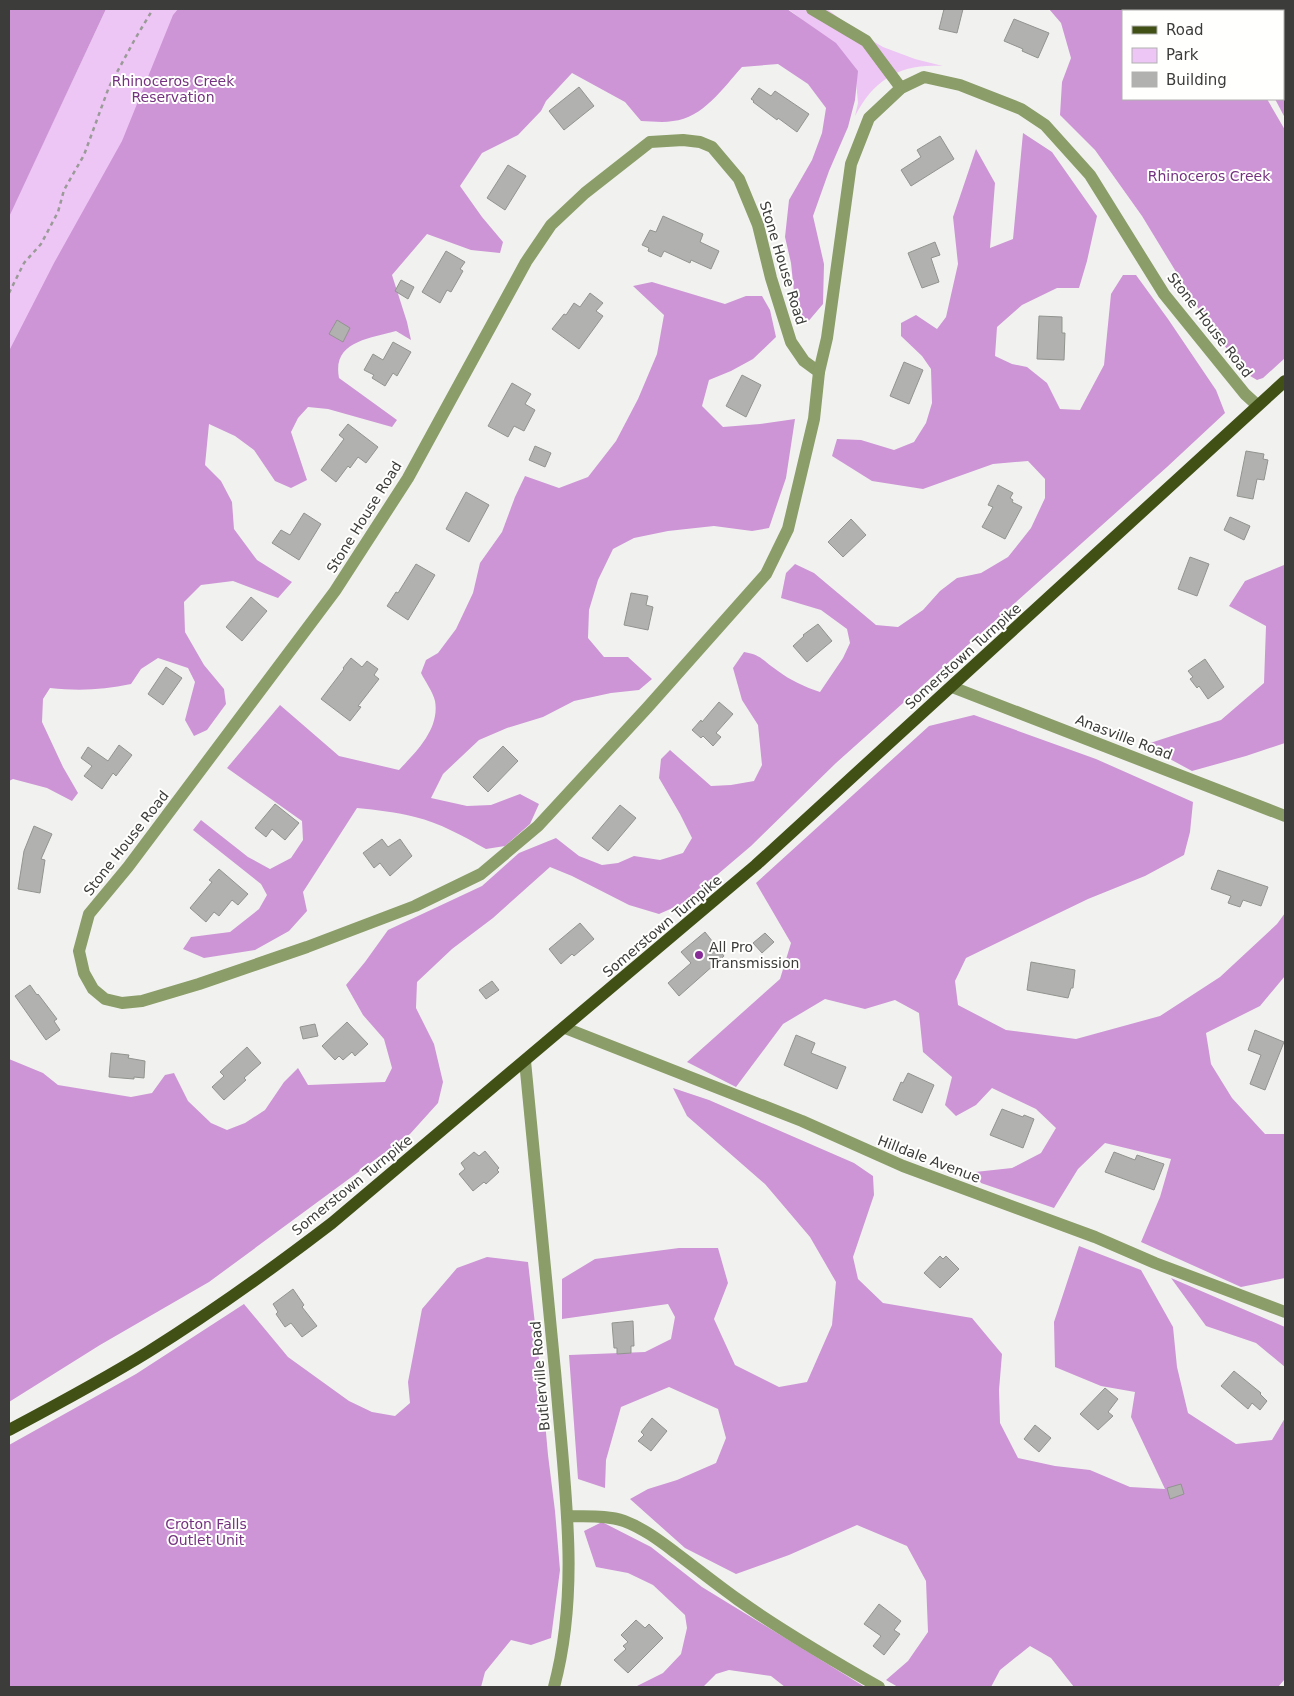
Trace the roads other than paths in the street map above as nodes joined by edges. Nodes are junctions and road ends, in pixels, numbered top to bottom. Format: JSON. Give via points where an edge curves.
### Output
{"nodes":[{"id":1,"x":812,"y":9,"type":"edge"},
{"id":2,"x":901,"y":88,"type":"junction"},
{"id":3,"x":819,"y":372,"type":"junction"},
{"id":4,"x":1285,"y":380,"type":"edge"},
{"id":5,"x":1257,"y":406,"type":"junction"},
{"id":6,"x":952,"y":687,"type":"junction"},
{"id":7,"x":1285,"y":816,"type":"edge"},
{"id":8,"x":565,"y":1028,"type":"junction"},
{"id":9,"x":525,"y":1061,"type":"junction"},
{"id":10,"x":1285,"y":1312,"type":"edge"},
{"id":11,"x":9,"y":1430,"type":"edge"},
{"id":12,"x":567,"y":1516,"type":"junction"},
{"id":13,"x":554,"y":1687,"type":"edge"},
{"id":14,"x":879,"y":1687,"type":"edge"}],
"edges":[{"from":1,"to":2,"type":"street","via":[[866,41]]},
{"from":2,"to":3,"type":"street","name":"Stone House Road","via":[[868,118],[851,164],[827,338]]},
{"from":2,"to":5,"type":"street","name":"Stone House Road","via":[[924,77],[960,85],[1021,109],[1045,124],[1090,175],[1164,294]]},
{"from":3,"to":3,"type":"street","name":"Stone House Road","via":[[814,419],[788,529],[766,574],[538,826],[481,874],[415,906],[316,944],[151,998],[122,1003],[105,999],[93,989],[84,973],[79,951],[89,914],[128,867],[335,591],[408,478],[526,262],[552,224],[585,193],[650,142],[683,140],[712,147],[739,180],[758,225],[792,342],[804,361]]},
{"from":4,"to":5,"type":"main road","name":"Somerstown Turnpike"},
{"from":5,"to":6,"type":"main road","name":"Somerstown Turnpike"},
{"from":6,"to":7,"type":"street","name":"Anasville Road"},
{"from":6,"to":8,"type":"main road","name":"Somerstown Turnpike","via":[[756,865]]},
{"from":8,"to":9,"type":"main road","name":"Somerstown Turnpike"},
{"from":8,"to":10,"type":"street","name":"Hilldale Avenue","via":[[802,1122],[903,1166]]},
{"from":9,"to":11,"type":"main road","name":"Somerstown Turnpike","via":[[332,1223],[242,1290],[148,1352]]},
{"from":9,"to":12,"type":"street","name":"Butlerville Road"},
{"from":12,"to":13,"type":"street","name":"Butlerville Road","via":[[570,1566],[567,1616]]},
{"from":12,"to":14,"type":"street","via":[[613,1518],[636,1526],[761,1615]]}]}
